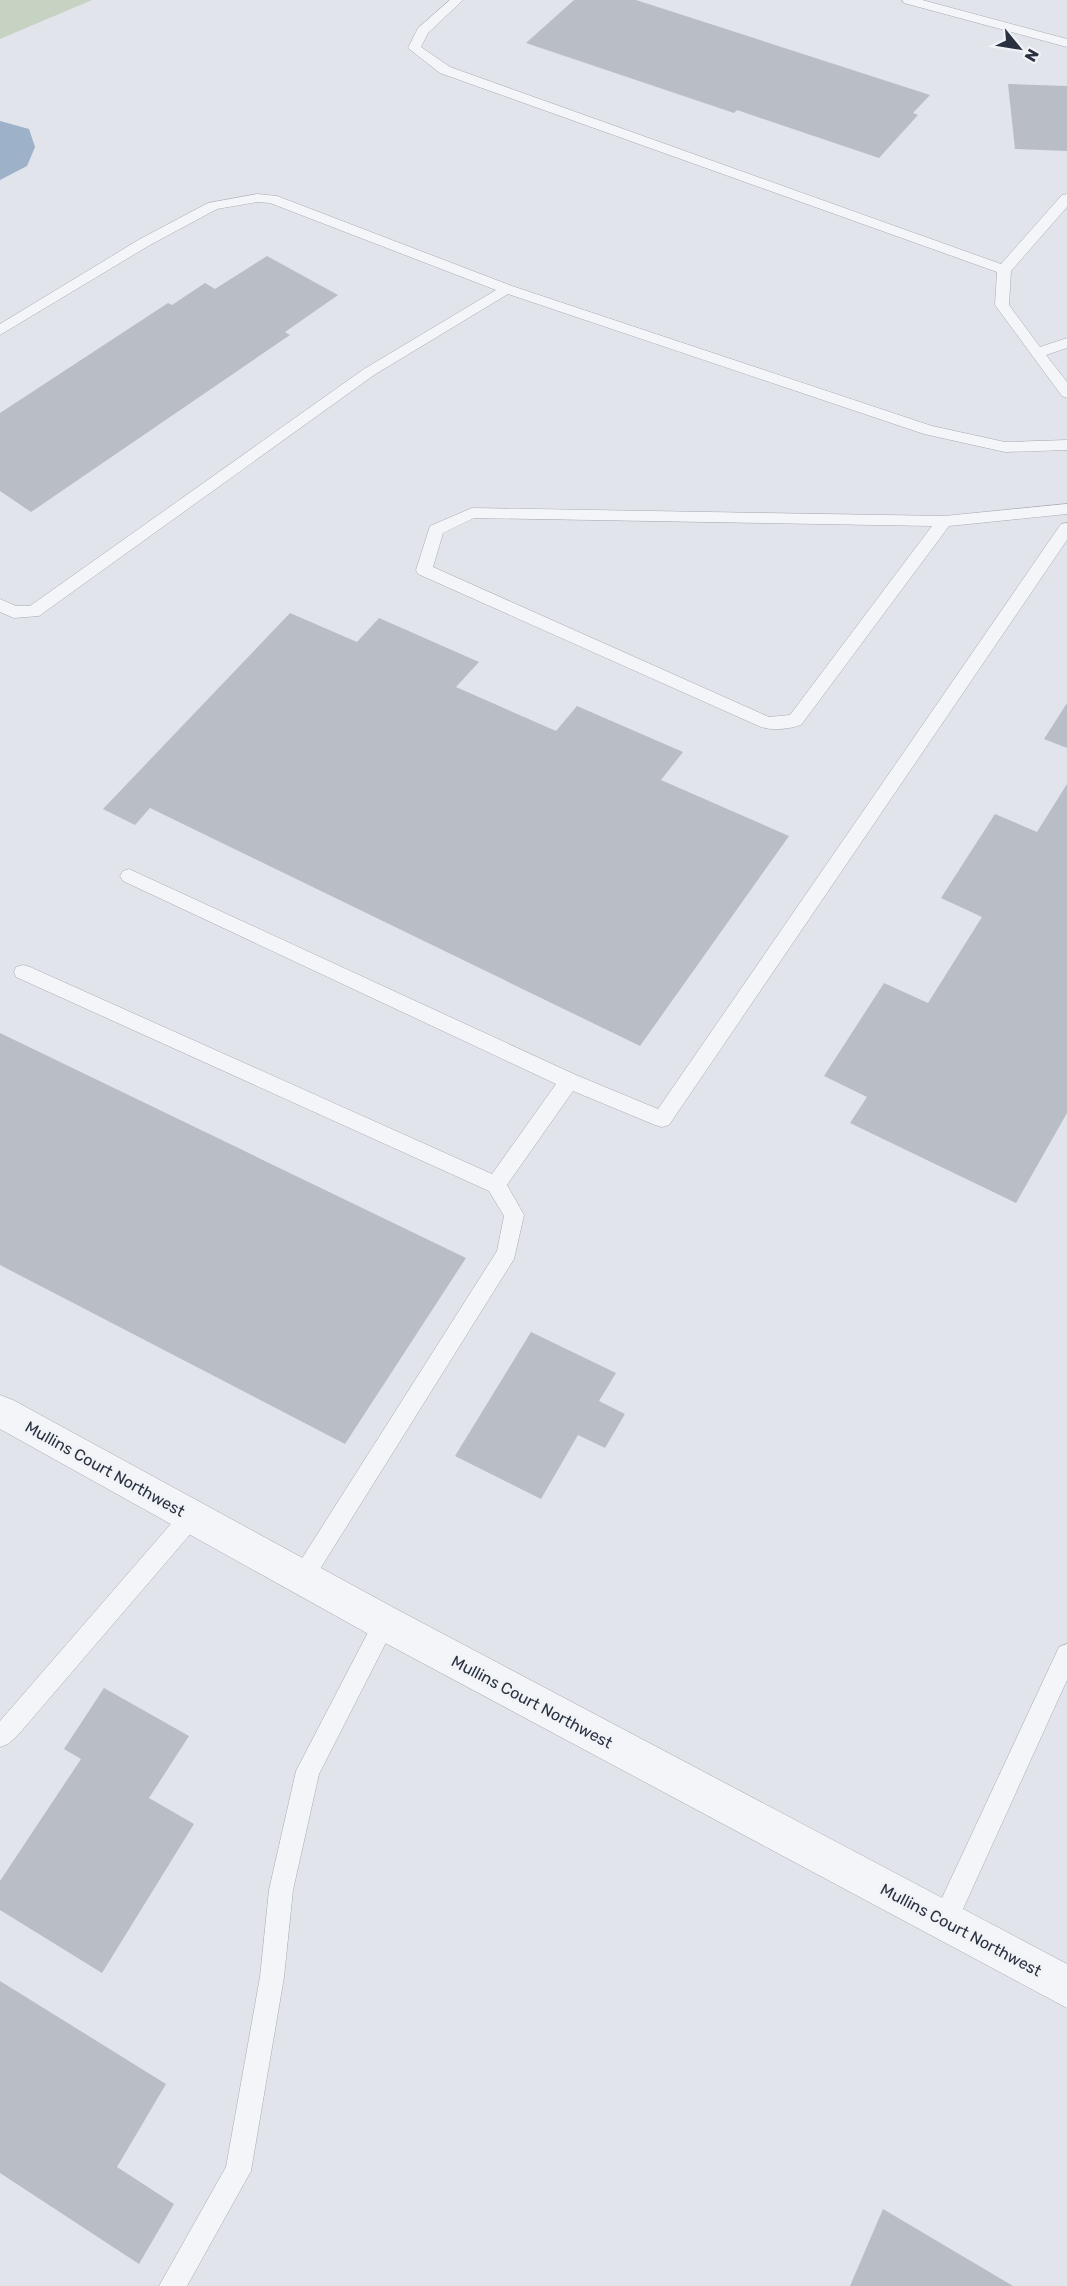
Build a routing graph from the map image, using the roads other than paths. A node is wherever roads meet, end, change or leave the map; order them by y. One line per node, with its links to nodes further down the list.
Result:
1 (458, 0): 5 (lane)
2 (908, 0): 3 (lane)
3 (1067, 43)
4 (1067, 198): 5 (lane)
5 (1004, 270): 9 (lane)
6 (507, 289): 7 (lane); 11 (lane); 15 (lane)
7 (0, 330)
8 (1067, 343): 9 (lane)
9 (1036, 353): 10 (lane)
10 (1067, 393)
11 (1067, 445)
12 (1067, 509): 13 (lane)
13 (944, 520): 13 (lane)
14 (1067, 528): 18 (lane)
15 (0, 605)
16 (129, 876): 18 (lane)
17 (23, 972): 19 (lane)
18 (569, 1081): 19 (lane)
19 (496, 1185): 22 (lane)
20 (0, 1411): 21 (street, Mullins Court Northwest)
21 (192, 1517): 22 (street, Mullins Court Northwest); 25 (lane)
22 (302, 1578): 23 (street, Mullins Court Northwest)
23 (385, 1623): 26 (street, Mullins Court Northwest); 28 (lane)
24 (1067, 1655): 26 (lane)
25 (0, 1736)
26 (944, 1922): 27 (street, Mullins Court Northwest)
27 (1067, 1987)
28 (172, 2286)

